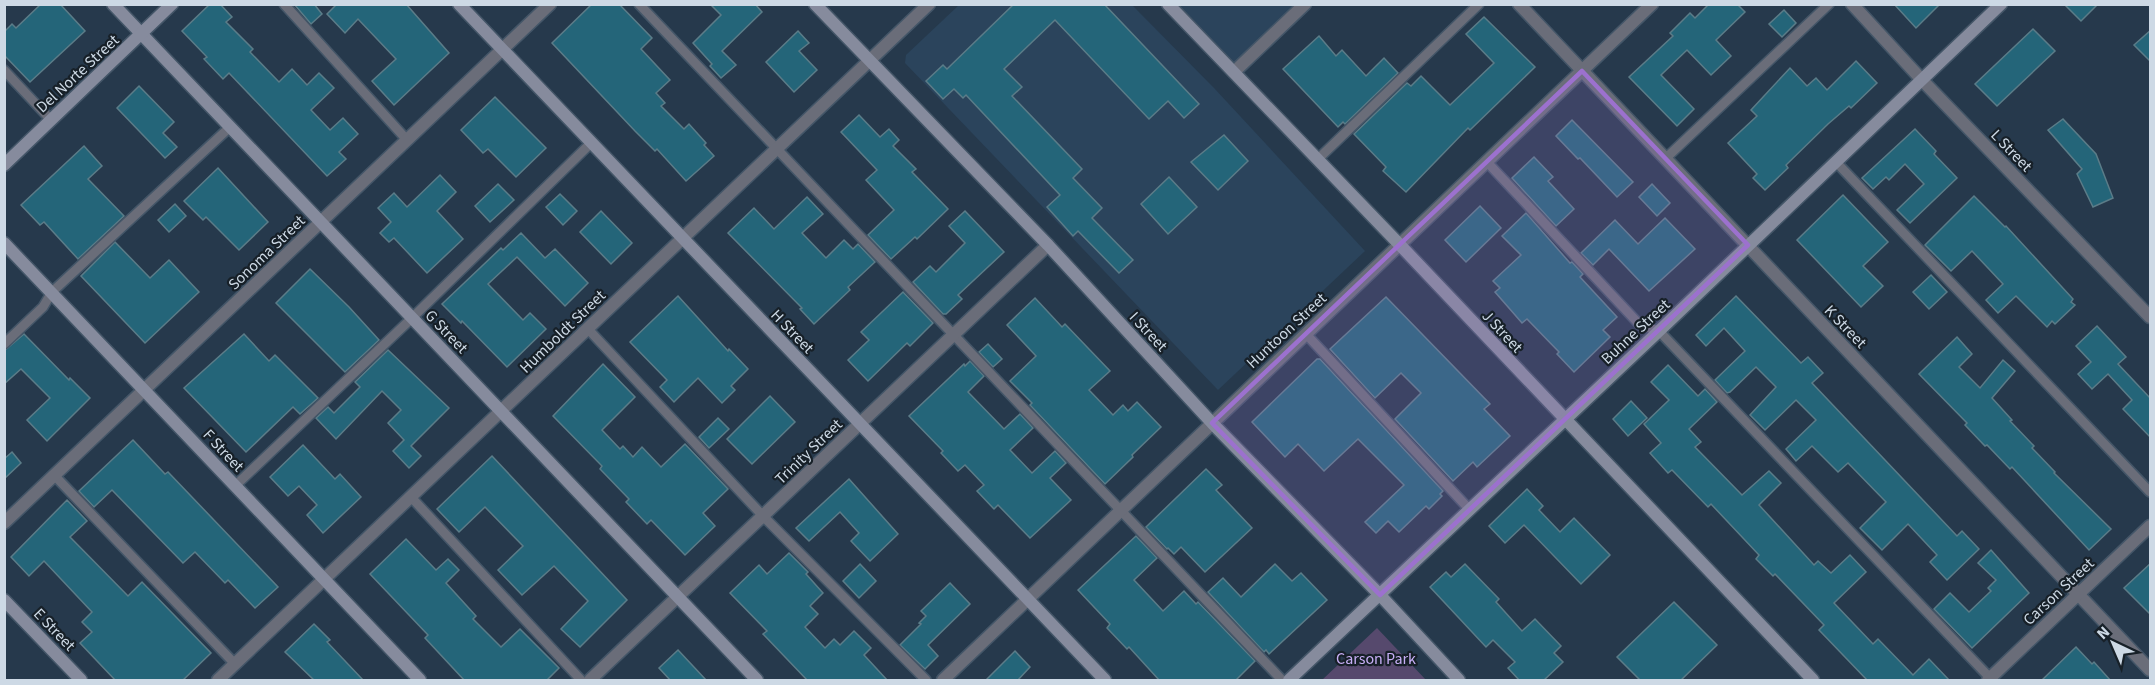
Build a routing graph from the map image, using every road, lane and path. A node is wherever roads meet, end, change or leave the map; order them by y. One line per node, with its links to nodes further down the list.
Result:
1 (113, 4): 17 (street, G Street)
2 (172, 4): 17 (street, Del Norte Street)
3 (284, 4): 26 (lane)
4 (459, 4): 18 (street, H Street)
5 (549, 4): 18 (street, Sonoma Street)
6 (639, 4): 28 (lane)
7 (815, 4): 19 (street, I Street)
8 (929, 4): 19 (street, Humboldt Street)
9 (1168, 4): 22 (street, J Street)
10 (1305, 4): 22 (street)
11 (1479, 4): 30 (lane)
12 (1519, 4): 21 (street, K Street)
13 (1652, 4): 21 (street, Huntoon Street)
14 (1829, 4): 29 (lane)
15 (1852, 4): 23 (street, L Street)
16 (2001, 4): 23 (street, Buhne Street)
17 (142, 34): 24 (street, Del Norte Street); 25 (street, G Street)
18 (502, 50): 26 (street, Sonoma Street); 27 (street, H Street)
19 (870, 61): 28 (street, Humboldt Street); 37 (street, I Street)
20 (4, 70): 24 (lane)
21 (1582, 71): 29 (street, K Street); 31 (street, Huntoon Street)
22 (1234, 72): 30 (street, J Street)
23 (1922, 80): 32 (street, Buhne Street); 41 (street, L Street)
24 (51, 120): 33 (street, Del Norte Street)
25 (230, 127): 34 (street, G Street); 40 (lane)
26 (407, 140): 34 (street, Sonoma Street)
27 (591, 143): 35 (street, H Street); 42 (lane)
28 (778, 148): 35 (street, Humboldt Street); 46 (lane)
29 (1665, 159): 39 (street, K Street)
30 (1317, 160): 38 (street, J Street)
31 (1487, 162): 38 (street, Huntoon Street); 44 (lane)
32 (1836, 162): 39 (street, Buhne Street); 55 (lane)
33 (4, 165)
34 (320, 223): 42 (street, G Street); 48 (street, Sonoma Street)
35 (683, 239): 43 (street, Humboldt Street); 52 (street, H Street)
36 (4, 243): 40 (street, F Street)
37 (1048, 245): 46 (street, Trinity Street); 51 (street, I Street)
38 (1400, 245): 45 (street, Huntoon Street); 50 (street, J Street)
39 (1748, 246): 44 (street, Buhne Street); 63 (street, K Street)
40 (52, 292): 47 (lane); 48 (street, F Street)
41 (2151, 317)
42 (412, 318): 49 (street, G Street); 54 (lane)
43 (588, 329): 49 (street, Humboldt Street); 59 (lane)
44 (1659, 331): 50 (street, Buhne Street); 71 (lane)
45 (1306, 334): 51 (street, Huntoon Street); 58 (lane)
46 (952, 335): 52 (street, Trinity Street); 57 (lane)
47 (4, 344)
48 (144, 390): 53 (street, Sonoma Street); 54 (street, F Street)
49 (501, 412): 56 (street, Humboldt Street); 65 (street, G Street)
50 (1565, 420): 58 (street, Buhne Street); 83 (street, J Street)
51 (1212, 423): 57 (street, Huntoon Street); 64 (street, I Street)
52 (860, 424): 59 (street, Trinity Street); 67 (street, H Street)
53 (54, 476): 60 (street, Sonoma Street); 68 (lane)
54 (235, 486): 62 (street, F Street)
55 (2151, 492)
56 (411, 497): 62 (street, Humboldt Street); 74 (lane)
57 (1121, 510): 67 (street, Huntoon Street); 80 (lane)
58 (1470, 510): 64 (street, Buhne Street)
59 (763, 516): 65 (street, Trinity Street); 77 (lane)
60 (4, 523)
61 (2151, 526): 63 (street, Carson Street)
62 (325, 579): 68 (street, Humboldt Street); 70 (street, F Street)
63 (2079, 594): 69 (street, K Street); 71 (street, Carson Street)
64 (1380, 595): 81 (street, Buhne Street); 82 (street, I Street)
65 (677, 597): 75 (street, Trinity Street); 76 (street, G Street)
66 (4, 600): 72 (street, E Street)
67 (1028, 600): 78 (street, Huntoon Street); 79 (street, H Street)
68 (235, 664): 73 (street, Humboldt Street)
69 (2151, 670)
70 (413, 678)
71 (1990, 680)
72 (81, 681)
73 (218, 681)
74 (580, 681)
75 (590, 681)
76 (757, 681)
77 (926, 681)
78 (943, 681)
79 (1105, 681)
80 (1282, 681)
81 (1289, 681)
82 (1459, 681)
83 (1813, 681)

